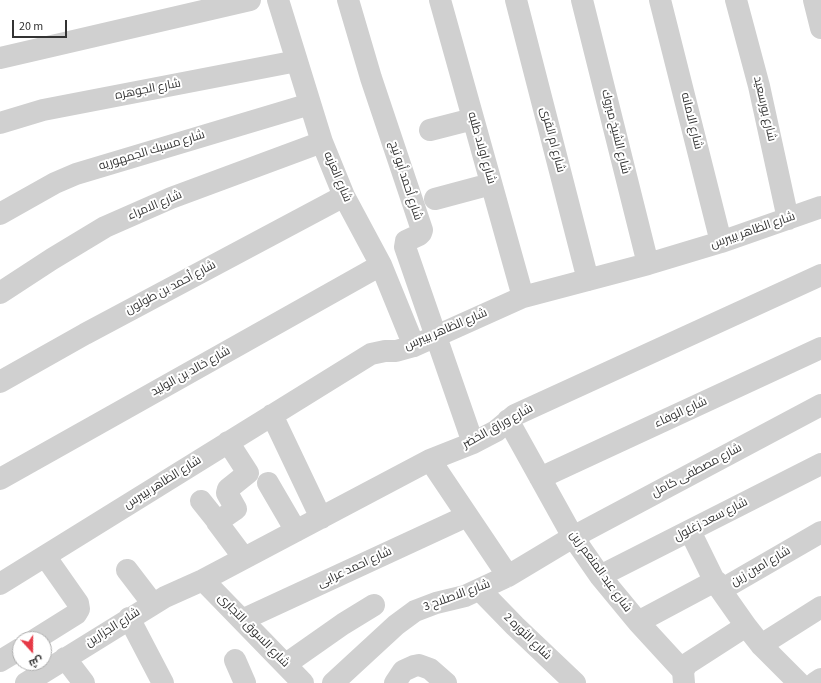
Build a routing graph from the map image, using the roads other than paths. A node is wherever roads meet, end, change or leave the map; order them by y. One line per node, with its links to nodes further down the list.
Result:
1 (250, 0): 11 (street)
2 (278, 0): 12 (street, شارع العزبه)
3 (348, 0): 31 (street, شارع أحمد أبو تيج)
4 (440, 0): 14 (street, شارع اولاد طلبه)
5 (516, 0): 28 (street, شارع ام القرى)
6 (582, 0): 25 (street, شارع الشيخ مبروك)
7 (660, 0): 24 (street, شارع الامانه)
8 (736, 0): 23 (street, شارع بورسعيد)
9 (814, 0): 10 (street)
10 (821, 28)
11 (0, 58)
12 (297, 61): 13 (street, شارع العزبه); 15 (street, شارع الجوهره)
13 (310, 104): 17 (street, شارع العزبه); 22 (street, شارع مسبك الجمهوريه)
14 (473, 118): 16 (street); 18 (street, شارع اولاد طلبه)
15 (0, 123)
16 (430, 130)
17 (322, 142): 19 (street, شارع العزبه); 29 (street, شارع الامراء)
18 (491, 184): 20 (street); 30 (street, شارع اولاد طلبه)
19 (344, 196): 26 (street, شارع العزبه); 34 (street, شارع أحمد بن طولون)
20 (435, 198)
21 (821, 207): 23 (street, شارع الظاهر بيبرس)
22 (0, 214)
23 (788, 219): 24 (street, شارع الظاهر بيبرس)
24 (721, 242): 25 (street, شارع الظاهر بيبرس)
25 (648, 264): 28 (street, شارع الظاهر بيبرس)
26 (381, 265): 32 (street, شارع العزبه); 43 (street, شارع خالد بن الوليد)
27 (821, 275): 37 (street, شارع وراق الخضر)
28 (588, 280): 30 (street, شارع الظاهر بيبرس)
29 (0, 293)
30 (523, 297): 31 (street, شارع الظاهر بيبرس)
31 (436, 336): 32 (street, شارع الظاهر بيبرس); 39 (street, شارع أحمد أبو تيج)
32 (414, 346): 36 (street, شارع الظاهر بيبرس)
33 (821, 348): 42 (street, شارع الوفاء)
34 (0, 382)
35 (821, 405): 52 (street, شارع مصطفى كامل)
36 (272, 415): 38 (street, شارع الظاهر بيبرس); 47 (street)
37 (508, 420): 39 (street, شارع وراق الخضر); 42 (street, شارع عبد المنعم زين)
38 (228, 442): 48 (street); 53 (street, شارع الظاهر بيبرس)
39 (473, 443): 40 (street, شارع وراق الخضر)
40 (430, 460): 46 (street); 47 (street, شارع وراق الخضر)
41 (821, 464): 50 (street, شارع سعد زغلول)
42 (540, 478): 52 (street, شارع عبد المنعم زين)
43 (0, 479)
44 (268, 483): 49 (street)
45 (201, 501): 48 (street)
46 (467, 516): 56 (street); 66 (street, شارع احمد عرابى)
47 (321, 518): 49 (street, شارع وراق الخضر)
48 (217, 521): 54 (street)
49 (296, 530): 54 (street, شارع وراق الخضر)
50 (690, 531): 57 (street, شارع سعد زغلول); 59 (street)
51 (821, 532): 59 (street, شارع امين زين)
52 (573, 537): 56 (street, شارع الاصلاح 3); 57 (street, شارع عبد المنعم زين)
53 (45, 556): 60 (street, شارع الظاهر بيبرس); 69 (street)
54 (244, 558): 58 (street, شارع وراق الخضر)
55 (127, 570): 62 (street)
56 (508, 576): 61 (street, شارع الاصلاح 3)
57 (600, 576): 67 (street, شارع عبد المنعم زين)
58 (203, 580): 62 (street, شارع الجزارين); 66 (street, شارع السوق التجارى)
59 (715, 582): 67 (street, شارع امين زين); 68 (street)
60 (0, 584)
61 (480, 590): 83 (street, شارع الاصلاح 3); 86 (street, شارع الثوره 2)
62 (153, 604): 65 (street, شارع الجزارين)
63 (374, 605): 75 (street)
64 (821, 607): 70 (street)
65 (129, 618): 72 (street, شارع الجزارين); 80 (street)
66 (242, 620): 75 (street, شارع السوق التجارى)
67 (638, 622): 76 (street, شارع عبد المنعم زين)
68 (746, 626): 70 (street); 76 (street)
69 (49, 631)
70 (761, 644): 87 (street)
71 (12, 654): 74 (street)
72 (65, 658): 78 (street, شارع الجزارين); 79 (street)
73 (236, 660): 81 (street)
74 (0, 661)
75 (286, 664): 82 (street, شارع السوق التجارى)
76 (684, 677)
77 (821, 679): 88 (street)
78 (26, 683)
79 (84, 683)
80 (164, 683)
81 (245, 683)
82 (303, 683)
83 (332, 683)
84 (395, 683): 85 (street)
85 (446, 683)
86 (575, 683)
87 (799, 683)
88 (815, 683)

